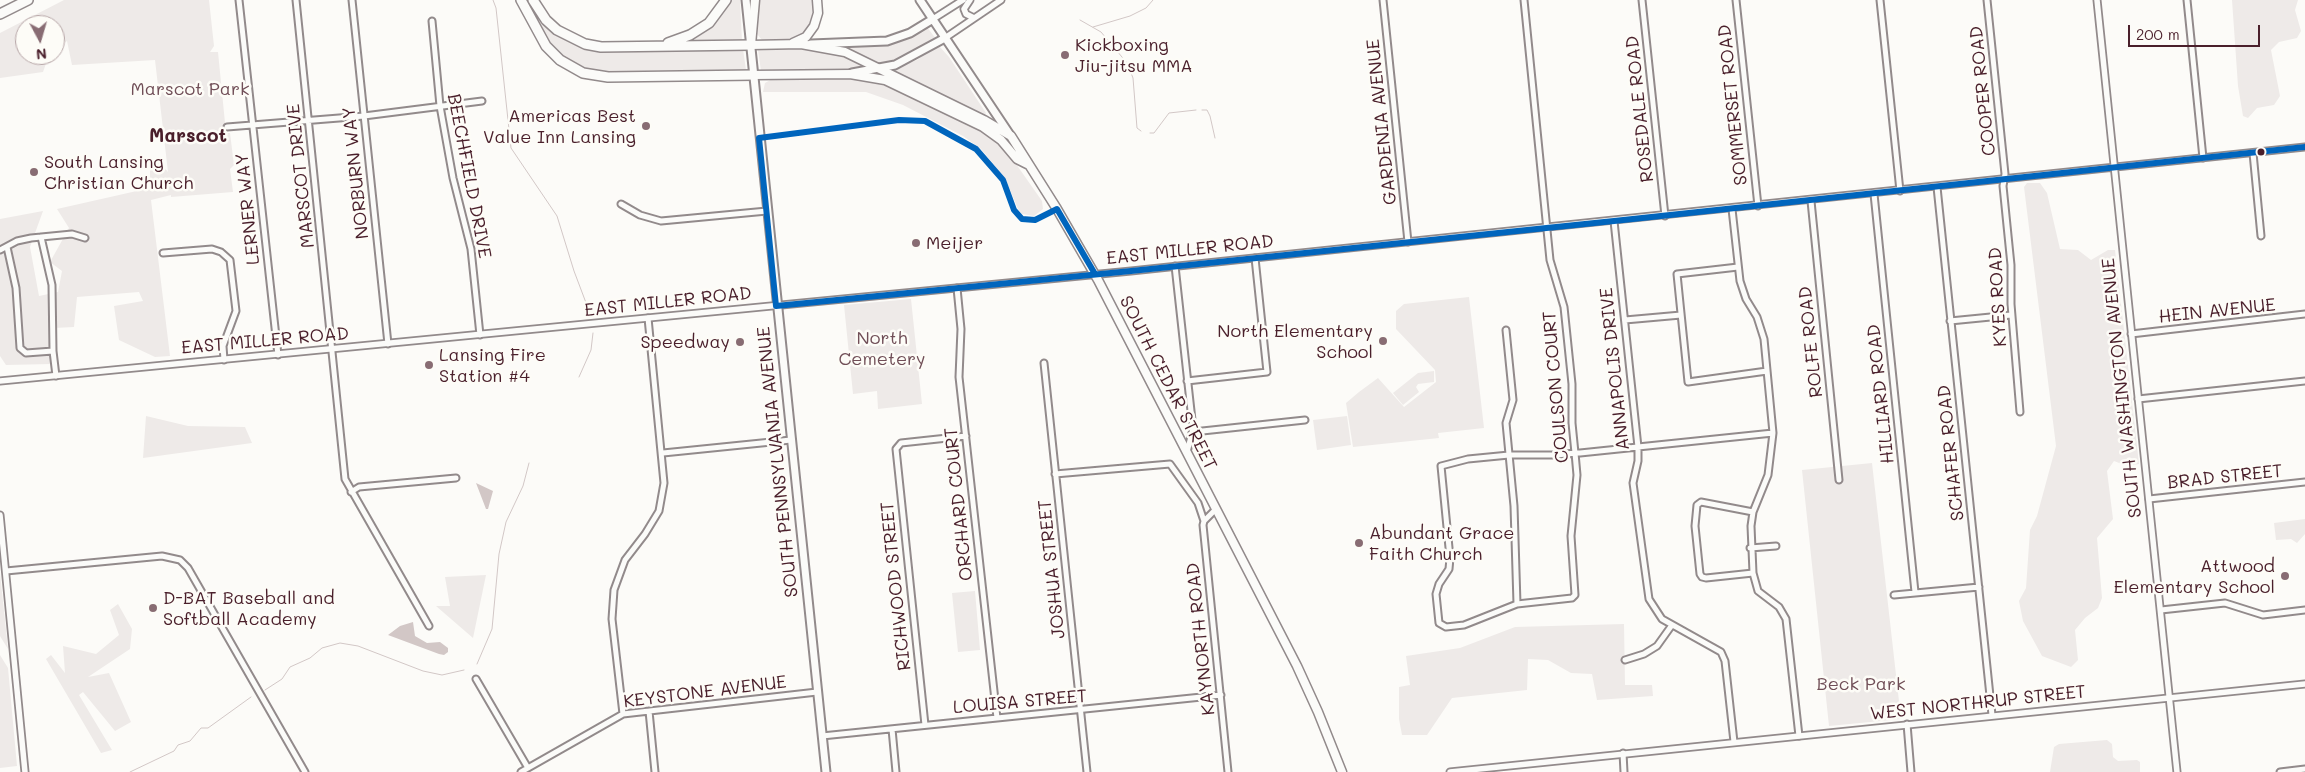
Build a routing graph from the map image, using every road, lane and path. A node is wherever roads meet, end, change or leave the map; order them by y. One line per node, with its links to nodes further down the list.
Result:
1 (28, 0): 23 (highway)
2 (239, 0): 39 (street, LERNER WAY)
3 (296, 0): 38 (street, MARSCOT DRIVE)
4 (352, 0): 37 (street, NORBURN WAY)
5 (521, 0): 34 (highway)
6 (532, 0): 31 (highway)
7 (726, 0): 31 (highway)
8 (746, 0): 30 (main road, SOUTH PENNSYLVANIA AVENUE)
9 (756, 0): 30 (main road)
10 (817, 0): 28 (main road)
11 (920, 0): 25 (main road, SOUTH CEDAR STREET)
12 (963, 0): 25 (street)
13 (970, 0): 24 (street)
14 (1001, 0): 24 (street)
15 (1383, 0): 62 (street, GARDENIA AVENUE)
16 (1524, 0): 58 (street, COULSON COURT)
17 (1642, 0): 56 (street, ROSEDALE ROAD)
18 (1736, 0): 53 (street, SOMMERSET ROAD)
19 (1880, 0): 49 (street)
20 (1988, 0): 47 (street, COOPER ROAD)
21 (2097, 0): 46 (street, SOUTH WASHINGTON AVENUE)
22 (2186, 0): 44 (street)
23 (0, 14)
24 (974, 18): 27 (street)
25 (933, 20): 27 (main road, SOUTH CEDAR STREET); 29 (main road)
26 (432, 21): 36 (street, BEECHFIELD DRIVE)
27 (945, 38): 32 (main road); 41 (main road, SOUTH CEDAR STREET)
28 (788, 44): 29 (main road); 30 (main road)
29 (801, 44): 32 (main road)
30 (751, 45): 31 (highway); 34 (main road, SOUTH PENNSYLVANIA AVENUE)
31 (656, 46)
32 (882, 70): 33 (main road); 41 (main road)
33 (850, 74): 34 (main road); 45 (main road)
34 (754, 76): 55 (main road, SOUTH PENNSYLVANIA AVENUE)
35 (482, 102): 36 (street)
36 (440, 106): 37 (street); 80 (street, BEECHFIELD DRIVE)
37 (364, 116): 38 (street); 81 (street, NORBURN WAY)
38 (309, 121): 39 (street); 82 (street, MARSCOT DRIVE)
39 (253, 125): 40 (street); 84 (street, LERNER WAY)
40 (227, 128)
41 (1011, 136): 45 (main road, SOUTH CEDAR STREET)
42 (2305, 147): 43 (street, EAST MILLER ROAD)
43 (2253, 153): 44 (street, EAST MILLER ROAD); 60 (street)
44 (2203, 158): 46 (street, EAST MILLER ROAD)
45 (1030, 166): 69 (main road, SOUTH CEDAR STREET)
46 (2114, 168): 47 (street, EAST MILLER ROAD); 79 (street, SOUTH WASHINGTON AVENUE)
47 (2004, 180): 48 (street, EAST MILLER ROAD); 74 (street, KYES ROAD)
48 (1937, 187): 49 (street, EAST MILLER ROAD); 77 (street, SCHAFER ROAD)
49 (1900, 191): 50 (street, EAST MILLER ROAD)
50 (1874, 194): 51 (street, EAST MILLER ROAD); 119 (street, HILLIARD ROAD)
51 (1811, 201): 53 (street, EAST MILLER ROAD); 106 (street, ROLFE ROAD)
52 (621, 204): 55 (street)
53 (1758, 206): 54 (street, EAST MILLER ROAD)
54 (1732, 209): 56 (street, EAST MILLER ROAD); 68 (street)
55 (767, 211): 71 (main road, SOUTH PENNSYLVANIA AVENUE)
56 (1665, 216): 57 (street, EAST MILLER ROAD)
57 (1614, 221): 58 (street, EAST MILLER ROAD); 76 (street, ANNAPOLIS DRIVE)
58 (1547, 228): 62 (street, EAST MILLER ROAD); 102 (street, COULSON COURT)
59 (41, 236): 61 (street); 63 (street); 83 (street)
60 (2261, 236)
61 (85, 238)
62 (1408, 242): 66 (street, EAST MILLER ROAD)
63 (7, 247): 64 (street); 83 (street)
64 (0, 250)
65 (162, 253): 85 (street)
66 (1255, 258): 67 (street, EAST MILLER ROAD); 90 (street)
67 (1175, 266): 69 (street, EAST MILLER ROAD); 90 (street)
68 (1738, 268): 73 (street); 87 (street)
69 (1095, 274): 70 (street, EAST MILLER ROAD); 100 (main road, SOUTH CEDAR STREET)
70 (957, 288): 71 (street, EAST MILLER ROAD); 97 (street, ORCHARD COURT)
71 (776, 306): 75 (street, EAST MILLER ROAD); 98 (main road, SOUTH PENNSYLVANIA AVENUE)
72 (2305, 314): 79 (street, HEIN AVENUE)
73 (1681, 315): 76 (street); 87 (street)
74 (2011, 315): 77 (street); 93 (street, KYES ROAD)
75 (648, 318): 80 (street, EAST MILLER ROAD); 101 (street)
76 (1624, 320): 99 (street, ANNAPOLIS DRIVE)
77 (1950, 321): 118 (street, SCHAFER ROAD)
78 (1506, 330): 103 (street)
79 (2131, 334): 92 (street, SOUTH WASHINGTON AVENUE)
80 (480, 335): 81 (street, EAST MILLER ROAD)
81 (388, 344): 82 (street, EAST MILLER ROAD)
82 (333, 349): 84 (street, EAST MILLER ROAD); 108 (street, MARSCOT DRIVE)
83 (53, 351): 88 (street)
84 (278, 355): 85 (street, EAST MILLER ROAD)
85 (224, 360): 88 (street, EAST MILLER ROAD)
86 (1044, 364): 104 (street, JOSHUA STREET)
87 (1767, 371): 96 (street)
88 (56, 376): 89 (street, EAST MILLER ROAD)
89 (0, 381)
90 (1187, 381): 95 (street)
91 (2305, 381): 92 (street)
92 (2138, 399): 109 (street, SOUTH WASHINGTON AVENUE)
93 (2020, 412)
94 (1305, 420): 95 (street)
95 (1193, 432): 100 (street)
96 (1773, 433): 99 (street); 111 (street)
97 (966, 436): 136 (street, ORCHARD COURT); 138 (street, RICHWOOD STREET)
98 (791, 440): 101 (street); 129 (main road, SOUTH PENNSYLVANIA AVENUE)
99 (1638, 447): 102 (street); 124 (street, ANNAPOLIS DRIVE)
100 (1187, 452): 110 (main road, SOUTH CEDAR STREET)
101 (663, 453): 134 (street)
102 (1575, 453): 103 (street); 121 (street, COULSON COURT)
103 (1509, 455): 121 (street); 121 (street)
104 (1055, 474): 113 (street, KAYNORTH ROAD); 132 (street, JOSHUA STREET)
105 (456, 478): 108 (street)
106 (1839, 480)
107 (2305, 482): 109 (street, BRAD STREET)
108 (351, 492): 125 (street, MARSCOT DRIVE)
109 (2149, 499): 122 (street, SOUTH WASHINGTON AVENUE)
110 (1216, 509): 113 (street); 154 (main road, SOUTH CEDAR STREET)
111 (1753, 512): 115 (street); 117 (street)
112 (0, 515): 116 (street)
113 (1204, 521): 130 (street, KAYNORTH ROAD)
114 (1776, 546): 115 (street)
115 (1750, 548): 117 (street)
116 (6, 571): 146 (street); 147 (street)
117 (1753, 573): 141 (street)
118 (1980, 587): 119 (street); 135 (street, SCHAFER ROAD)
119 (1915, 592): 120 (street)
120 (1894, 595)
121 (1517, 604)
122 (2161, 610): 123 (street); 131 (street, SOUTH WASHINGTON AVENUE)
123 (2305, 610)
124 (1672, 625): 126 (street); 142 (street, ANNAPOLIS DRIVE)
125 (429, 626)
126 (1625, 660)
127 (476, 679): 144 (street)
128 (2305, 684): 131 (street, WEST NORTHRUP STREET)
129 (817, 692): 133 (street, KEYSTONE AVENUE); 140 (main road, SOUTH PENNSYLVANIA AVENUE)
130 (1221, 694): 132 (street, LOUISA STREET); 153 (street, KAYNORTH ROAD)
131 (2170, 699): 135 (street, WEST NORTHRUP STREET); 158 (street, SOUTH WASHINGTON AVENUE)
132 (1080, 710): 136 (street, LOUISA STREET); 152 (street, JOSHUA STREET)
133 (649, 712): 134 (street, KEYSTONE AVENUE); 149 (street)
134 (623, 714): 144 (street, KEYSTONE AVENUE)
135 (1992, 715): 137 (street, WEST NORTHRUP STREET)
136 (997, 718): 138 (street, LOUISA STREET)
137 (1907, 724): 141 (street, WEST NORTHRUP STREET); 157 (street)
138 (925, 725): 139 (street, LOUISA STREET)
139 (892, 728): 140 (street, LOUISA STREET); 151 (street)
140 (822, 736): 150 (main road, SOUTH PENNSYLVANIA AVENUE)
141 (1799, 736): 142 (street, WEST NORTHRUP STREET)
142 (1734, 742): 143 (street, WEST NORTHRUP STREET)
143 (1623, 753): 155 (street, WEST NORTHRUP STREET); 156 (street)
144 (528, 768): 148 (street, KEYSTONE AVENUE)
145 (2305, 769): 159 (street)
146 (25, 772)
147 (305, 772)
148 (521, 772)
149 (655, 772)
150 (826, 772)
151 (896, 772)
152 (1087, 772)
153 (1228, 772)
154 (1342, 772)
155 (1450, 772)
156 (1624, 772)
157 (1912, 772)
158 (2177, 772)
159 (2280, 772)

